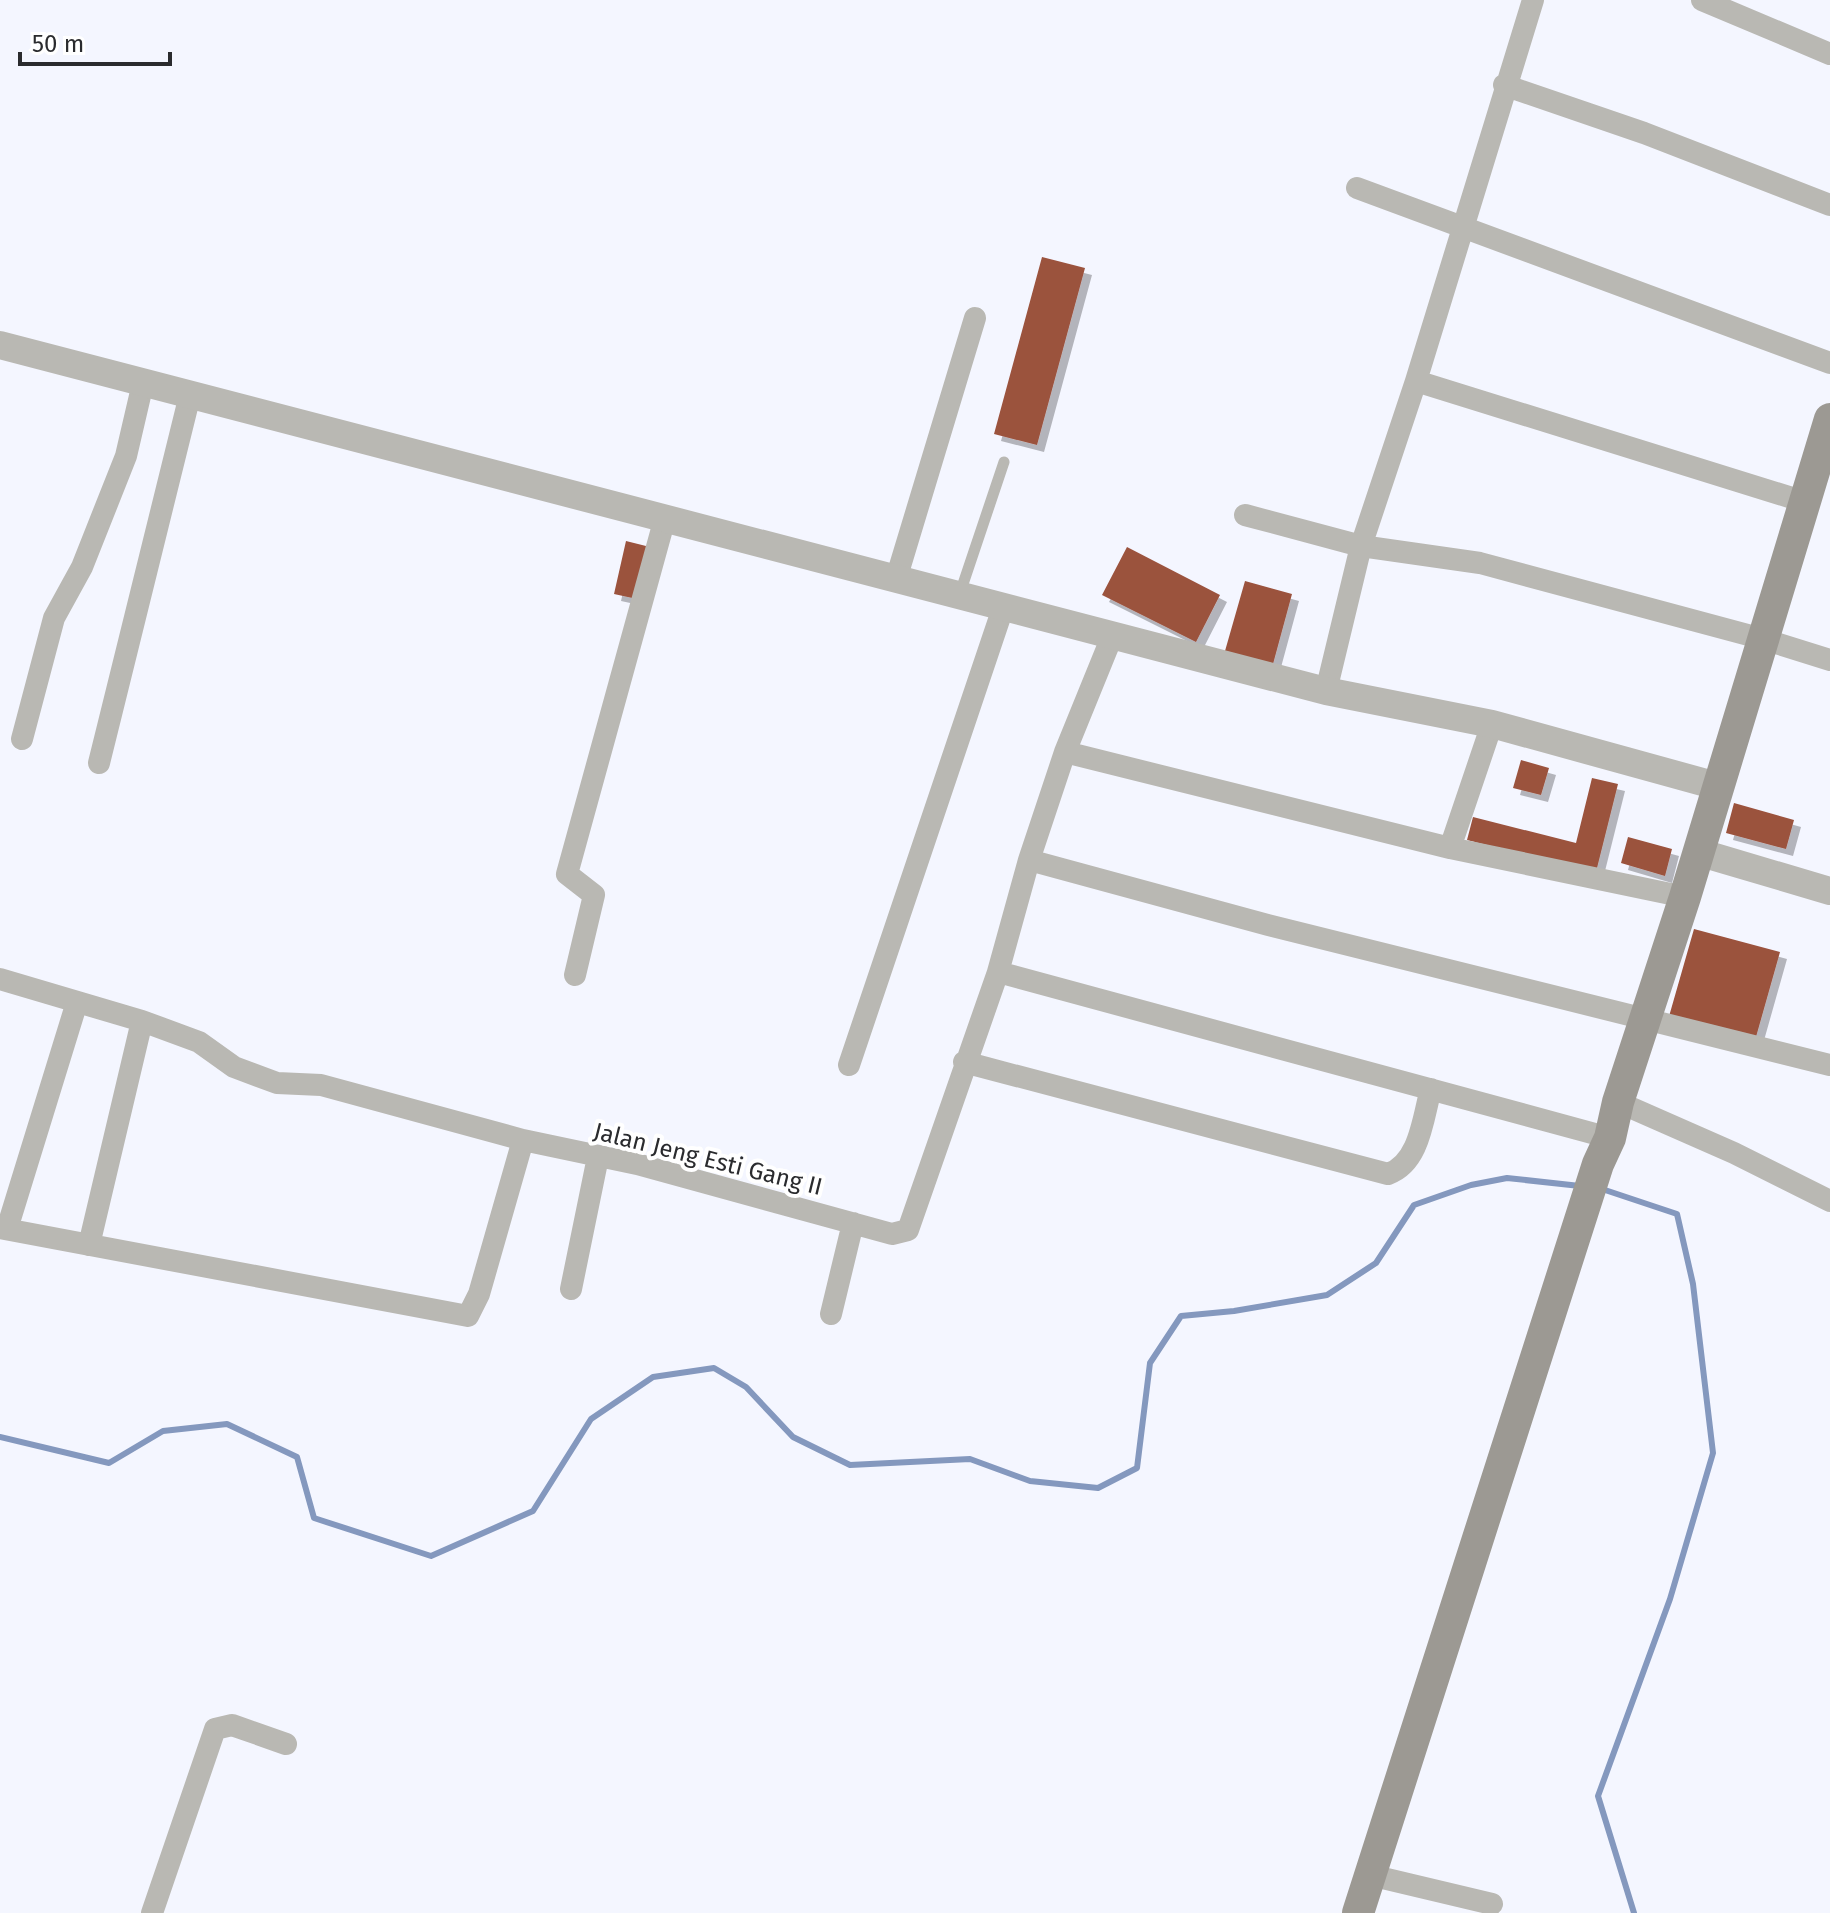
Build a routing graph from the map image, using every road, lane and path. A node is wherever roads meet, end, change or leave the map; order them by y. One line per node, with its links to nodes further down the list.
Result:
1 (1533, 0): 4 (street)
2 (1702, 0): 3 (street)
3 (1830, 54)
4 (1504, 85): 6 (street); 7 (street)
5 (1357, 188): 7 (street)
6 (1830, 205)
7 (1462, 227): 10 (street); 11 (street)
8 (975, 318): 20 (street)
9 (0, 345): 12 (street)
10 (1830, 363)
11 (1416, 381): 16 (street); 19 (street)
12 (143, 383): 13 (street); 28 (street)
13 (190, 395): 18 (street); 30 (street)
14 (1830, 419): 16 (main road)
15 (1004, 462): 21 (lane)
16 (1805, 502): 24 (main road)
17 (1245, 515): 19 (street)
18 (665, 518): 20 (street); 38 (street)
19 (1361, 546): 24 (street); 26 (street)
20 (897, 576): 21 (street)
21 (960, 593): 22 (street)
22 (1004, 605): 23 (street); 44 (street)
23 (1113, 634): 26 (street); 29 (street, Jalan Jeng Esti Gang II)
24 (1763, 639): 25 (street); 31 (main road)
25 (1830, 660)
26 (1326, 691): 27 (street)
27 (1492, 724): 31 (street); 32 (street)
28 (22, 739)
29 (1065, 752): 32 (street); 34 (street, Jalan Jeng Esti Gang II)
30 (99, 763)
31 (1717, 786): 33 (main road)
32 (1450, 848): 36 (street)
33 (1698, 852): 35 (street); 36 (main road)
34 (1029, 860): 37 (street, Jalan Jeng Esti Gang II); 42 (street)
35 (1830, 891)
36 (1685, 897): 42 (main road)
37 (998, 972): 43 (street, Jalan Jeng Esti Gang II); 46 (street)
38 (575, 975)
39 (0, 979): 40 (street, Jalan Jeng Esti Gang II)
40 (77, 1002): 41 (street, Jalan Jeng Esti Gang II); 53 (street)
41 (142, 1021): 48 (street, Jalan Jeng Esti Gang II); 54 (street)
42 (1644, 1021): 45 (street); 47 (main road)
43 (964, 1062): 46 (street); 52 (street, Jalan Jeng Esti Gang II)
44 (849, 1065)
45 (1830, 1065)
46 (1431, 1089): 49 (street)
47 (1618, 1102): 49 (main road); 51 (street)
48 (523, 1140): 50 (street, Jalan Jeng Esti Gang II); 54 (street)
49 (1604, 1151): 58 (main road)
50 (598, 1157): 52 (street, Jalan Jeng Esti Gang II); 55 (street)
51 (1830, 1201)
52 (853, 1223): 56 (street)
53 (3, 1229): 54 (street)
54 (89, 1245)
55 (571, 1289)
56 (831, 1314)
57 (286, 1744): 60 (street)
58 (1370, 1875): 59 (street); 61 (main road)
59 (1492, 1904)
60 (152, 1913)
61 (1358, 1913)

